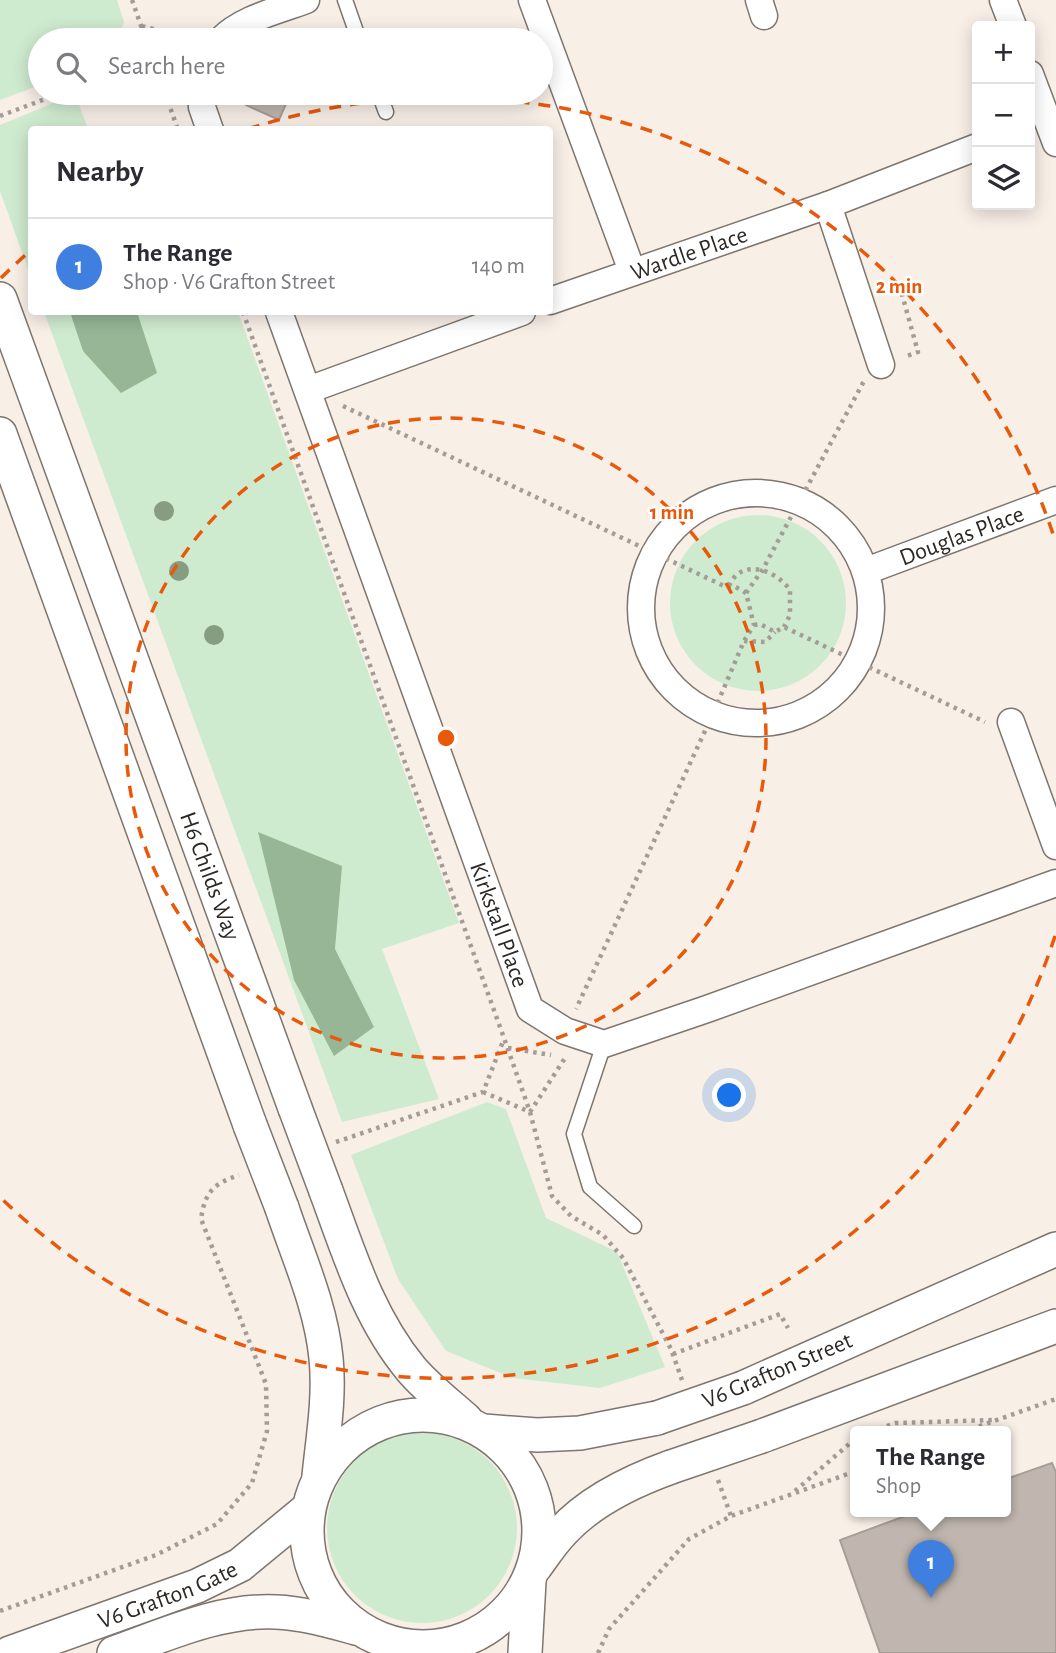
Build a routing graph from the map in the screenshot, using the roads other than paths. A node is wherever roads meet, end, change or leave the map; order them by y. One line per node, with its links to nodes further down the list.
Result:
1 (306, 0): 6 (street)
2 (345, 0): 7 (lane)
3 (532, 0): 8 (street)
4 (1003, 0): 5 (street)
5 (1011, 21)
6 (238, 28)
7 (355, 28)
8 (542, 28)
9 (553, 57): 18 (street)
10 (1032, 84): 15 (street)
11 (202, 105): 14 (street)
12 (383, 105): 13 (lane)
13 (386, 112)
14 (209, 126)
15 (1044, 130)
16 (972, 149): 17 (street, Wardle Place)
17 (828, 205): 18 (street, Wardle Place); 23 (street)
18 (632, 271): 20 (street, Wardle Place)
19 (0, 299): 35 (street, H6 Childs Way, bridge)
20 (553, 301)
21 (280, 315): 24 (street, Kirkstall Place)
22 (514, 315): 24 (street)
23 (881, 365)
24 (308, 390): 31 (street, Kirkstall Place)
25 (0, 434): 36 (street, H6 Childs Way, bridge)
26 (1056, 500): 27 (street, Douglas Place)
27 (866, 571): 27 (street, Douglas Place)
28 (1014, 730): 29 (street)
29 (1056, 846)
30 (1056, 883): 31 (street)
31 (604, 1044): 32 (lane)
32 (634, 1226)
33 (1056, 1249): 35 (street, V6 Grafton Street, bridge)
34 (1056, 1326): 37 (street, bridge)
35 (477, 1427): 36 (street); 37 (street)
36 (313, 1494): 38 (street); 39 (street, V6 Grafton Gate)
37 (531, 1575): 38 (street); 41 (street)
38 (378, 1644): 40 (street, V6 Grafton Gate)
39 (10, 1653)
40 (114, 1653)
41 (525, 1653)

